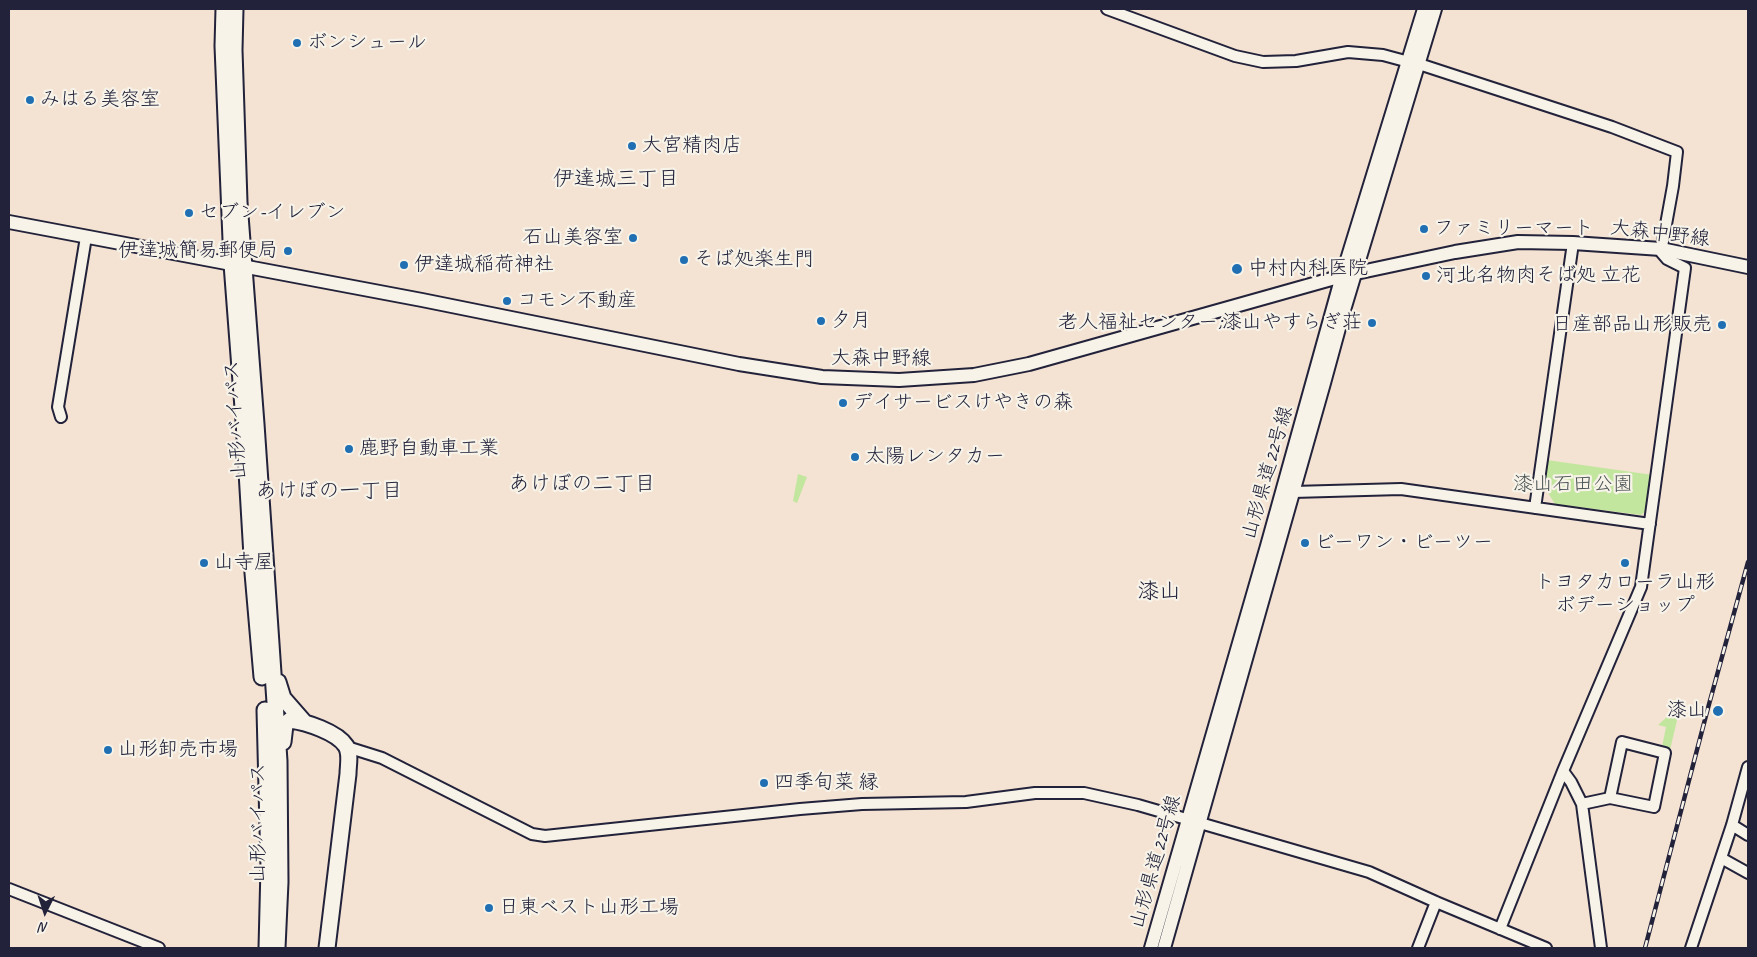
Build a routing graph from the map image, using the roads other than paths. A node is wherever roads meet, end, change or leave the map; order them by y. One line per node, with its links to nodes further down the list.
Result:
1 (224, 9): 11 (highway, 山形バイパス)
2 (235, 9): 11 (highway, 山形バイパス)
3 (1107, 9): 6 (street)
4 (1424, 9): 6 (main road, 山形県道22号線)
5 (1435, 9): 6 (main road, 山形県道22号線)
6 (1414, 63): 10 (street); 13 (main road, 山形県道22号線)
7 (9, 222): 8 (main road, 大森中野線)
8 (86, 237): 11 (main road, 大森中野線); 14 (street)
9 (1573, 243): 10 (main road, 大森中野線); 13 (main road, 大森中野線); 16 (street)
10 (1661, 249): 12 (main road, 大森中野線); 17 (street)
11 (238, 265): 13 (main road, 大森中野線); 18 (highway, 山形バイパス); 35 (highway, 山形バイパス)
12 (1748, 267)
13 (1349, 275): 15 (main road, 山形県道22号線); 26 (main road, 山形県道22号線)
14 (60, 417)
15 (1293, 492): 16 (street); 26 (main road, 山形県道22号線)
16 (1535, 508): 17 (street)
17 (1650, 524): 22 (street)
18 (266, 575): 19 (highway); 25 (highway, 山形バイパス)
19 (304, 722): 20 (highway); 25 (highway)
20 (347, 747): 26 (street); 37 (highway)
21 (1748, 767): 27 (street)
22 (1563, 771): 24 (street); 33 (street)
23 (1610, 798): 23 (street); 24 (street)
24 (1582, 804): 42 (street)
25 (279, 806): 36 (highway, 山形バイパス)
26 (1194, 821): 32 (street); 38 (main road, 山形県道22号線); 39 (main road, 山形県道22号線)
27 (1732, 825): 28 (street); 29 (street)
28 (1748, 834)
29 (1721, 858): 30 (street); 43 (street)
30 (1748, 873)
31 (9, 889): 34 (street)
32 (1436, 902): 33 (street); 40 (street)
33 (1500, 929): 41 (street)
34 (159, 948)
35 (267, 948)
36 (277, 948)
37 (327, 948)
38 (1151, 948)
39 (1164, 948)
40 (1418, 948)
41 (1546, 948)
42 (1601, 948)
43 (1691, 948)

